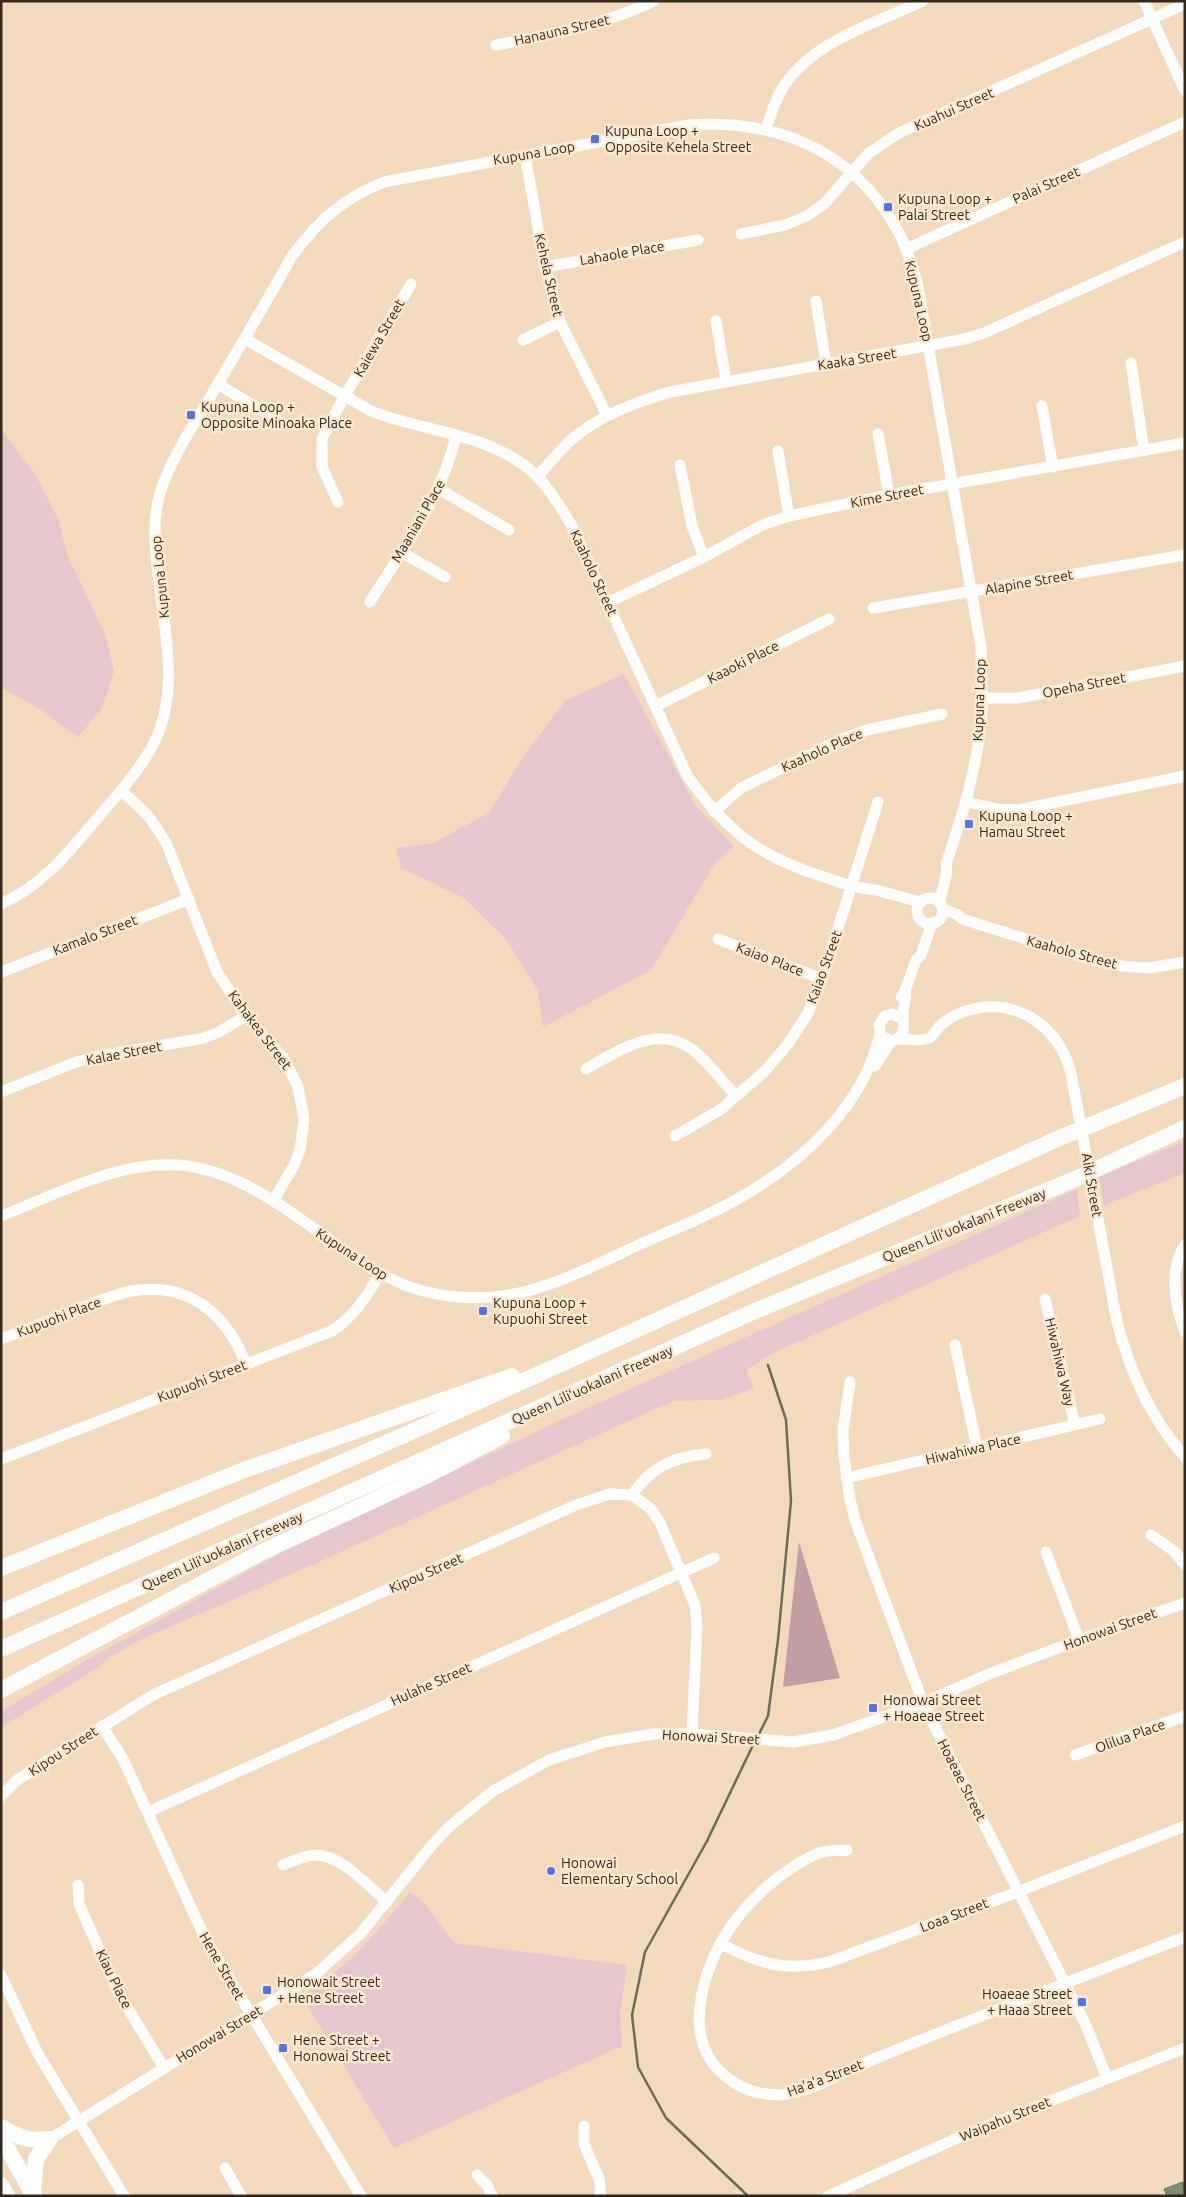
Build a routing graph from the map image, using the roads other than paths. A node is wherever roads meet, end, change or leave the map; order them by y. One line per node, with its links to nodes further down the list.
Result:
1 (654, 1): 6 (street, Hanauna Street)
2 (924, 1): 9 (street)
3 (1144, 1): 5 (street)
4 (1185, 4): 5 (street, Kuahui Street)
5 (1152, 19): 7 (street); 11 (street, Kuahui Street)
6 (496, 45)
7 (1185, 90)
8 (1185, 122): 15 (street, Palai Street)
9 (766, 129): 10 (street, Kupuna Loop); 11 (street, Kupuna Loop)
10 (525, 155): 16 (street, Kehela Street); 21 (street, Kupuna Loop)
11 (851, 173): 12 (street, Kuahui Street); 15 (street, Kupuna Loop)
12 (741, 234)
13 (698, 240): 16 (street, Lahaole Place)
14 (1185, 242): 23 (street, Kaaka Street)
15 (906, 249): 23 (street, Kupuna Loop)
16 (545, 267): 20 (street, Kehela Street)
17 (410, 284): 28 (street, Kaiewa Street)
18 (816, 301): 25 (street)
19 (716, 321): 26 (street)
20 (560, 322): 22 (street); 30 (street, Kehela Street)
21 (245, 338): 27 (street, Kupuna Loop); 28 (street, Kaaholo Street)
22 (523, 340)
23 (930, 347): 25 (street, Kaaka Street); 40 (street, Kupuna Loop)
24 (1131, 363): 36 (street)
25 (826, 364): 26 (street, Kaaka Street)
26 (726, 381): 30 (street, Kaaka Street)
27 (218, 384): 31 (street); 60 (street, Kupuna Loop)
28 (344, 397): 33 (street, Kaaholo Street); 43 (street, Kaiewa Street)
29 (1042, 406): 38 (street)
30 (607, 415): 39 (street, Kaaka Street)
31 (278, 420)
32 (878, 434): 42 (street)
33 (456, 436): 39 (street, Kaaholo Street); 41 (street, Maaniani Place)
34 (1185, 443): 36 (street, Kime Street)
35 (778, 451): 44 (street)
36 (1144, 451): 38 (street, Kime Street)
37 (680, 465): 48 (street)
38 (1053, 466): 40 (street, Kime Street)
39 (538, 477): 52 (street, Kaaholo Street)
40 (953, 484): 42 (street, Kime Street); 50 (street, Kupuna Loop)
41 (439, 489): 45 (street); 46 (street, Maaniani Place)
42 (889, 495): 44 (street, Kime Street)
43 (338, 502)
44 (789, 516): 48 (street, Kime Street)
45 (509, 530)
46 (401, 552): 49 (street); 51 (street, Maaniani Place)
47 (1185, 555): 50 (street, Alapine Street)
48 (704, 557): 52 (street, Kime Street)
49 (445, 577)
50 (971, 592): 53 (street, Alapine Street); 56 (street, Kupuna Loop)
51 (370, 602)
52 (607, 603): 57 (street, Kaaholo Street)
53 (873, 608)
54 (829, 618): 57 (street, Kaaoki Place)
55 (1185, 666): 56 (street, Opeha Street)
56 (982, 698): 62 (street, Kupuna Loop)
57 (656, 706): 63 (street, Kaaholo Street)
58 (942, 714): 63 (street, Kaaholo Place)
59 (1185, 776): 62 (street)
60 (120, 791): 65 (street, Kahakea Street); 66 (street, Kupuna Loop)
61 (878, 802): 64 (street, Kaiao Street)
62 (967, 802): 67 (street, Kupuna Loop)
63 (714, 812): 64 (street, Kaaholo Street)
64 (852, 886): 67 (street, Kaaholo Street); 71 (street, Kaiao Street)
65 (189, 898): 70 (street, Kamalo Street); 72 (street, Kahakea Street)
66 (1, 904)
67 (930, 911): 69 (street, Kaaholo Street); 73 (street, Kupuna Loop)
68 (718, 939): 71 (street, Kaiao Place)
69 (1185, 962)
70 (1, 972)
71 (822, 980): 81 (street, Kaiao Street)
72 (246, 1016): 80 (street, Kalae Street); 84 (street, Kahakea Street)
73 (900, 1020): 74 (street, Kupuna Loop); 75 (street); 76 (street, Kupuna Loop)
74 (880, 1032): 76 (street); 78 (street, Kupuna Loop)
75 (934, 1034): 76 (street, Aiki Street); 100 (street, Aiki Street)
76 (895, 1040): 78 (street, Kupuna Loop)
77 (586, 1069): 81 (street)
78 (864, 1078): 87 (street, Kupuna Loop)
79 (1185, 1086): 91 (highway)
80 (1, 1092)
81 (736, 1096): 83 (street, Kaiao Street)
82 (1185, 1128): 93 (highway, Queen Liliʻuokalani Freeway)
83 (675, 1136)
84 (272, 1201): 85 (street, Kupuna Loop); 87 (street, Kupuna Loop)
85 (1, 1216)
86 (1180, 1245): 89 (street)
87 (380, 1273): 94 (street, Kupuohi Street)
88 (1045, 1299): 97 (street, Hiwahiwa Way)
89 (1185, 1332)
90 (1, 1339): 94 (street, Kupuohi Place)
91 (618, 1339): 108 (highway); 111 (highway)
92 (955, 1344): 98 (street)
93 (662, 1354): 113 (highway, Queen Liliʻuokalani Freeway); 114 (highway)
94 (246, 1364): 101 (street, Kupuohi Street)
95 (850, 1382): 102 (street, Hoaeae Street)
96 (1100, 1419): 97 (street, Hiwahiwa Place)
97 (1075, 1425): 98 (street, Hiwahiwa Place)
98 (977, 1448): 102 (street, Hiwahiwa Place)
99 (706, 1454): 103 (street)
100 (1185, 1457)
101 (1, 1459)
102 (846, 1478): 117 (street, Hoaeae Street)
103 (632, 1495): 109 (street); 119 (street, Kipou Street)
104 (1151, 1535): 107 (street)
105 (1046, 1552): 112 (street)
106 (714, 1558): 109 (street, Hulahe Street)
107 (1185, 1565)
108 (1, 1568)
109 (682, 1572): 120 (street); 123 (street, Hulahe Street)
110 (1185, 1603): 112 (street, Honowai Street)
111 (1, 1612)
112 (1079, 1640): 117 (street, Honowai Street)
113 (1, 1649)
114 (41, 1670): 115 (highway); 116 (highway)
115 (1, 1690)
116 (1, 1696)
117 (923, 1703): 120 (street, Honowai Street); 128 (street, Hoaeae Street)
118 (1185, 1716): 121 (street, Olilua Place)
119 (102, 1726): 122 (street, Kipou Street); 123 (street, Hene Street)
120 (692, 1734): 129 (street, Honowai Street)
121 (1075, 1755)
122 (1, 1796)
123 (148, 1812): 134 (street, Hene Street)
124 (1185, 1826): 128 (street, Loaa Street)
125 (847, 1850): 131 (street, Ha'a'a Street)
126 (283, 1865): 129 (street)
127 (78, 1885): 136 (street, Kiau Place)
128 (1018, 1891): 131 (street, Loaa Street); 133 (street, Hoaeae Street)
129 (387, 1902): 134 (street, Honowai Street)
130 (1185, 1937): 133 (street, Ha'a'a Street)
131 (721, 1944): 133 (street, Ha'a'a Street)
132 (1, 1974): 138 (street)
133 (1064, 1984): 137 (street, Hoaeae Street)
134 (251, 2015): 136 (street, Honowai Street); 150 (street, Hene Street)
135 (1185, 2048): 137 (street, Waipahu Street)
136 (164, 2068): 138 (street, Honowai Street)
137 (1107, 2078): 153 (street, Waipahu Street)
138 (78, 2121): 142 (street, Honowai Street); 148 (street)
139 (1, 2126): 142 (highway)
140 (584, 2126): 152 (street)
141 (1, 2137): 146 (highway)
142 (50, 2139): 146 (highway)
143 (225, 2168): 149 (street)
144 (477, 2175): 151 (street)
145 (1, 2185): 147 (highway)
146 (33, 2194)
147 (8, 2196)
148 (124, 2196)
149 (242, 2196)
150 (362, 2196)
151 (492, 2196)
152 (601, 2196)
153 (828, 2196)

